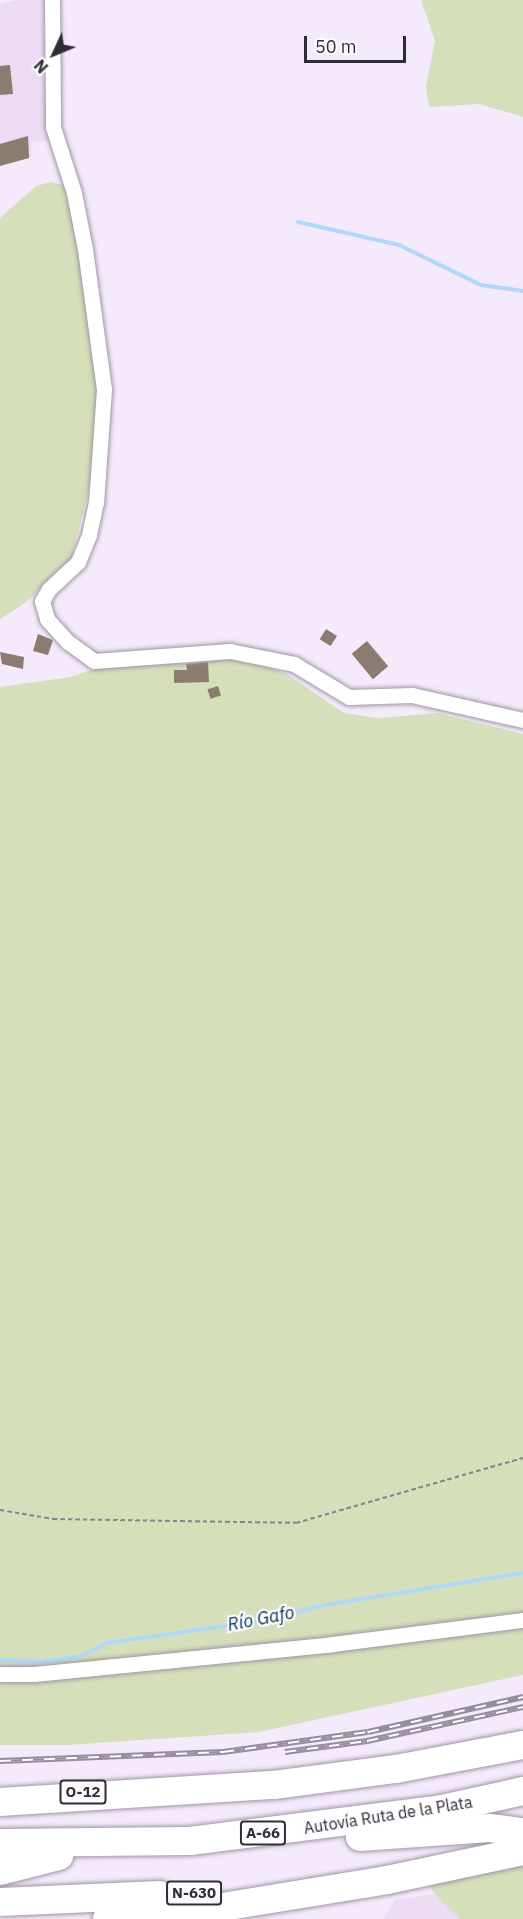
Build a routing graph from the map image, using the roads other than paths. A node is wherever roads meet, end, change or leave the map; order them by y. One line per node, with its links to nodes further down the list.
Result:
1 (52, 0): 2 (street)
2 (523, 720)
3 (523, 1620): 4 (street)
4 (0, 1674)
5 (523, 1745): 8 (highway)
6 (0, 1790): 8 (highway, O-12)
7 (523, 1791): 10 (highway, Autovía Ruta de la Plata / A-66)
8 (166, 1794): 9 (highway)
9 (0, 1802)
10 (277, 1832): 11 (highway); 12 (highway, Autovía Ruta de la Plata / A-66)
11 (523, 1832)
12 (190, 1841): 13 (highway, Autovía Ruta de la Plata / A-66); 15 (highway)
13 (0, 1843)
14 (523, 1851): 16 (highway, N-630)
15 (0, 1871)
16 (387, 1880): 17 (highway, N-630); 18 (highway, N-630)
17 (1, 1902)
18 (107, 1919)

